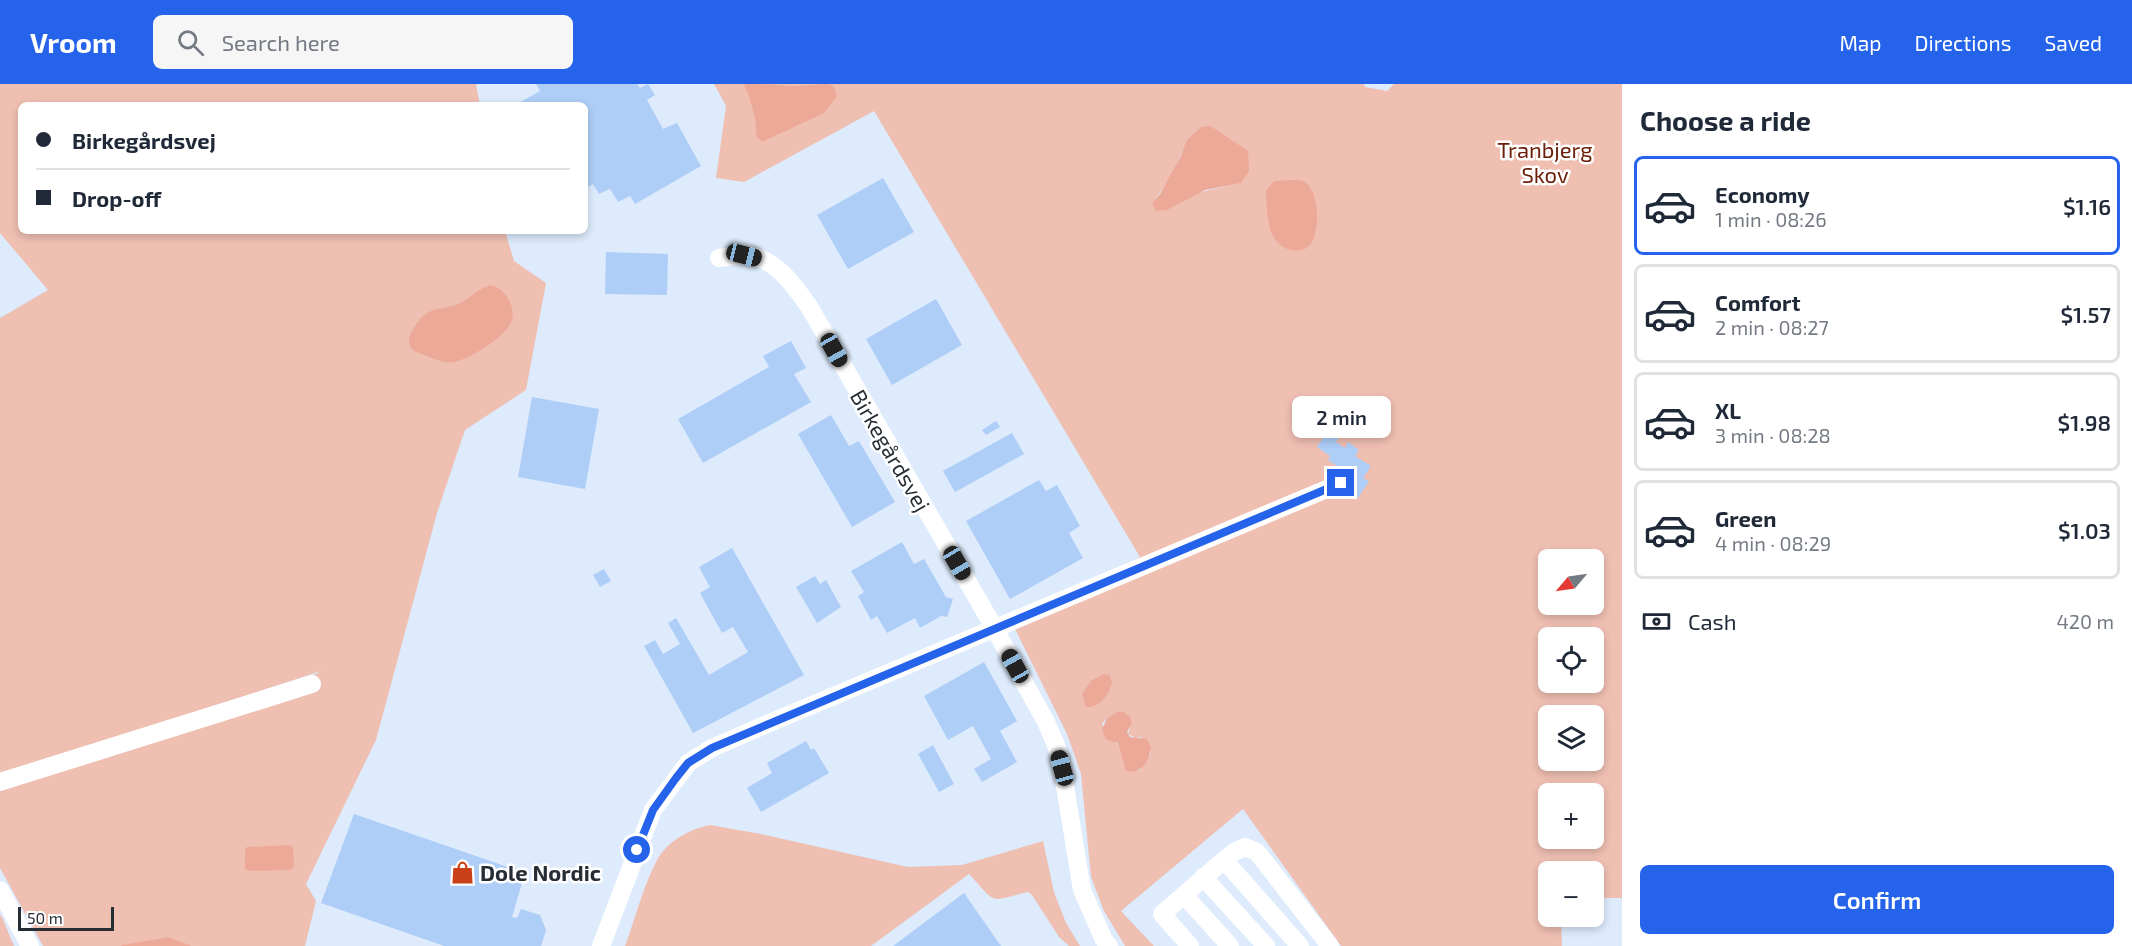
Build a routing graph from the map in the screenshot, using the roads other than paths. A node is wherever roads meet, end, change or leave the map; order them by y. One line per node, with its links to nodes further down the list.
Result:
1 (718, 258): 3 (street, Birkegårdsvej)
2 (1341, 483): 3 (street)
3 (994, 628): 12 (street); 13 (street, Birkegårdsvej)
4 (312, 684): 5 (street)
5 (0, 782)
6 (1224, 860): 7 (street); 10 (street); 17 (street)
7 (1203, 877): 9 (street); 16 (street)
8 (0, 890): 11 (street)
9 (1184, 894): 14 (street); 15 (street)
10 (1324, 944)
11 (30, 946)
12 (601, 946)
13 (1109, 946)
14 (1191, 946)
15 (1230, 946)
16 (1266, 946)
17 (1300, 946)

